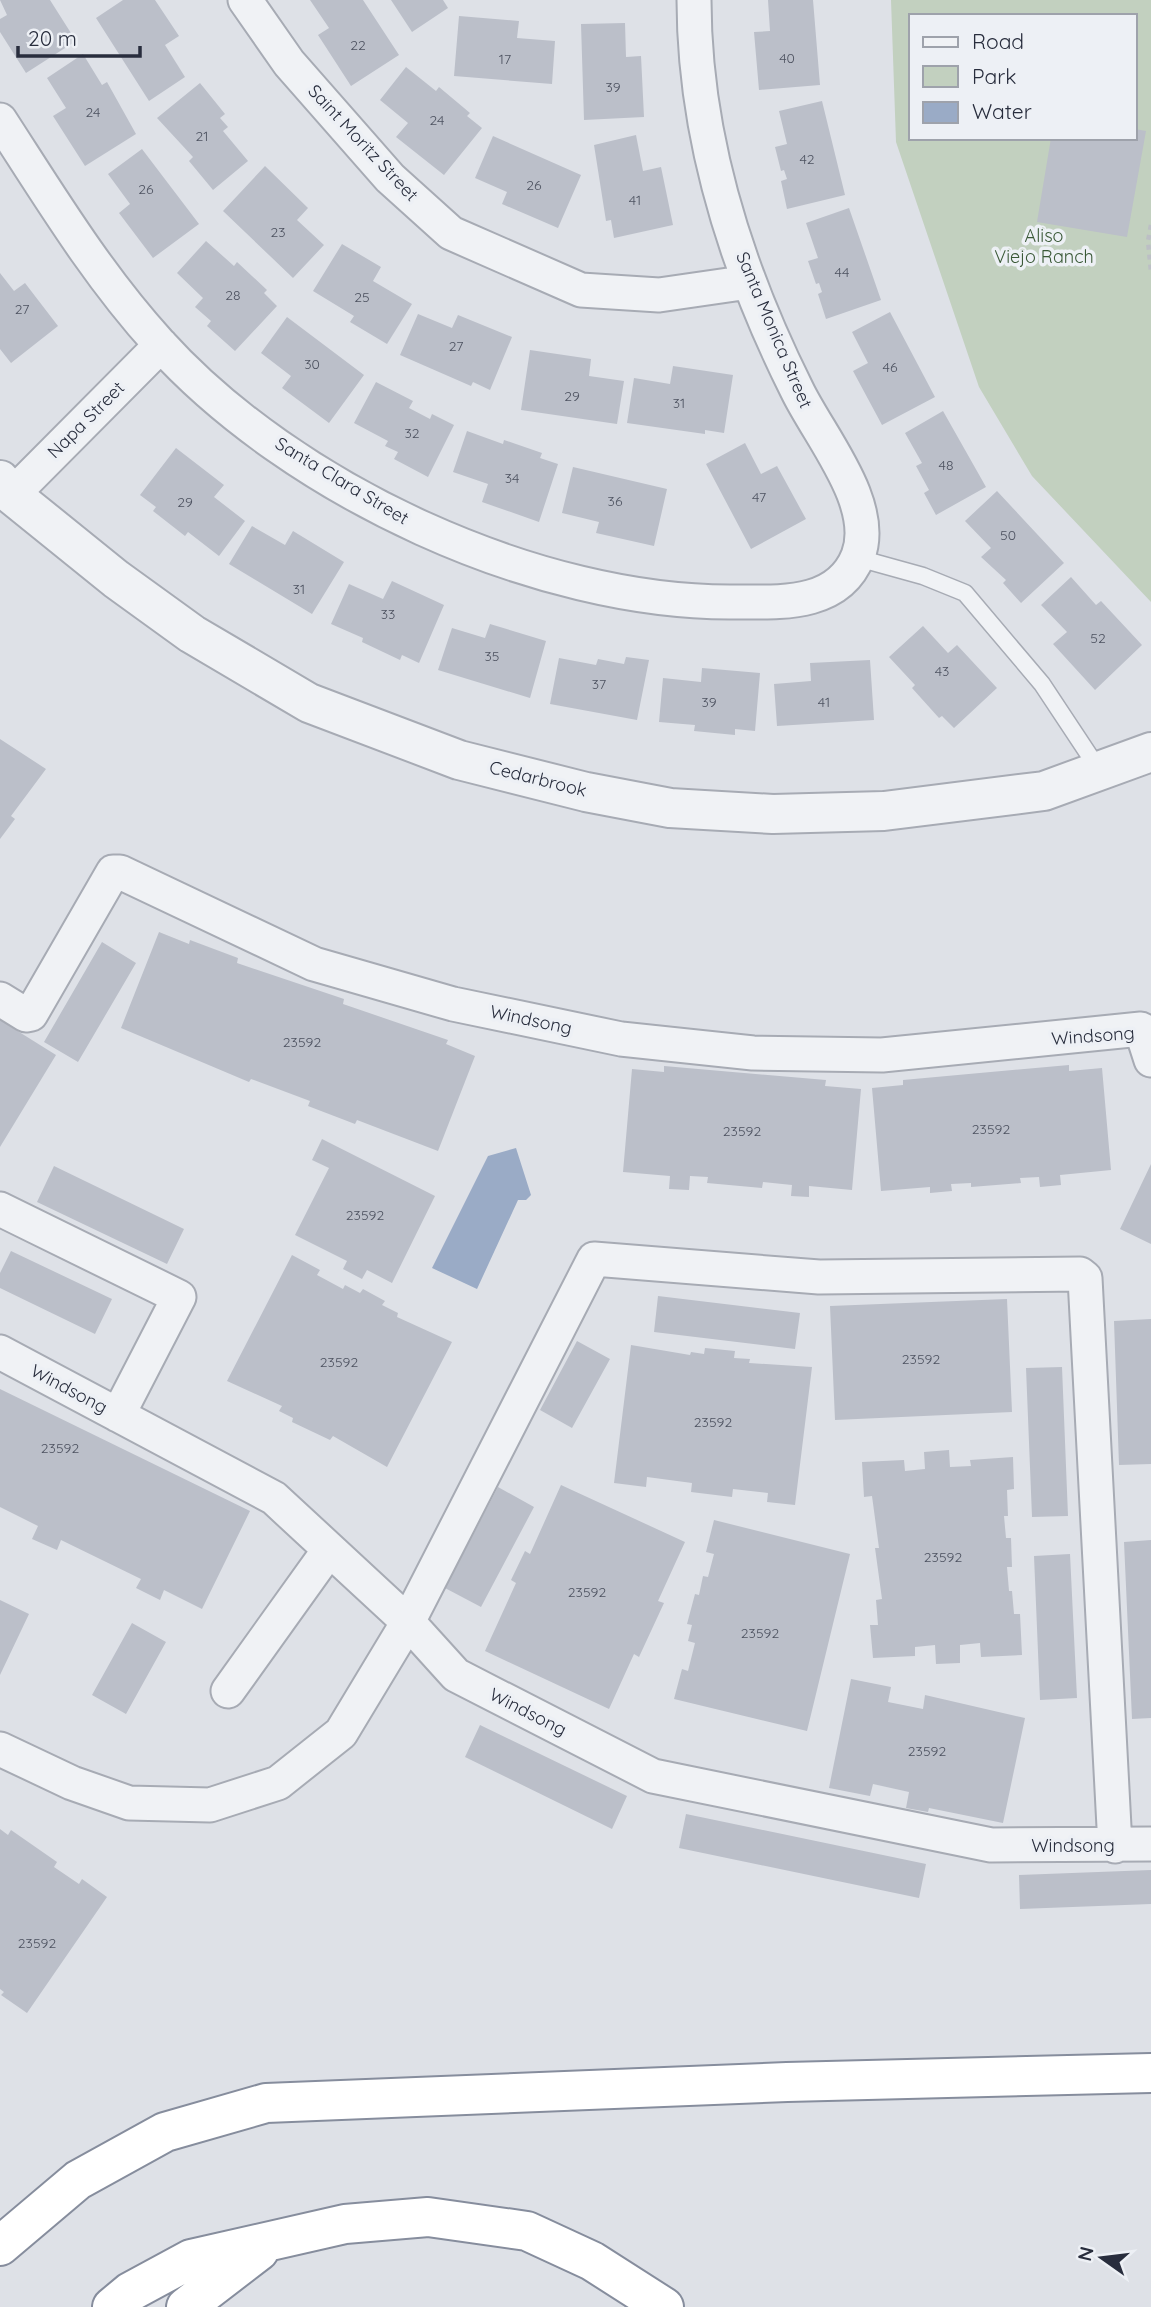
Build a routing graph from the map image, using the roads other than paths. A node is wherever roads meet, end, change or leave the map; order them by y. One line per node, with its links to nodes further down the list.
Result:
1 (245, 0): 4 (street, Saint Moritz Street)
2 (694, 0): 4 (street, Santa Monica Street)
3 (0, 120): 5 (street, Santa Clara Street)
4 (750, 282): 7 (street, Santa Monica Street)
5 (161, 345): 6 (street, Napa Street); 7 (street, Santa Clara Street)
6 (6, 487): 9 (street, Cedarbrook)
7 (861, 542): 9 (lane)
8 (1151, 752): 9 (street, Cedarbrook)
9 (1099, 770)
10 (0, 999): 11 (street, Windsong)
11 (1151, 1060)
12 (0, 1209): 14 (street)
13 (0, 1352): 14 (street, Windsong)
14 (118, 1415): 15 (street, Windsong)
15 (329, 1550): 16 (street, Windsong); 17 (street)
16 (408, 1622): 18 (street); 20 (street, Windsong); 20 (street)
17 (228, 1690)
18 (0, 1749)
19 (1151, 1844): 20 (street, Windsong)
20 (1115, 1846)
21 (1151, 2073): 23 (highway)
22 (269, 2243): 24 (highway); 25 (highway); 26 (highway)
23 (0, 2246)
24 (112, 2307)
25 (186, 2307)
26 (664, 2307)

